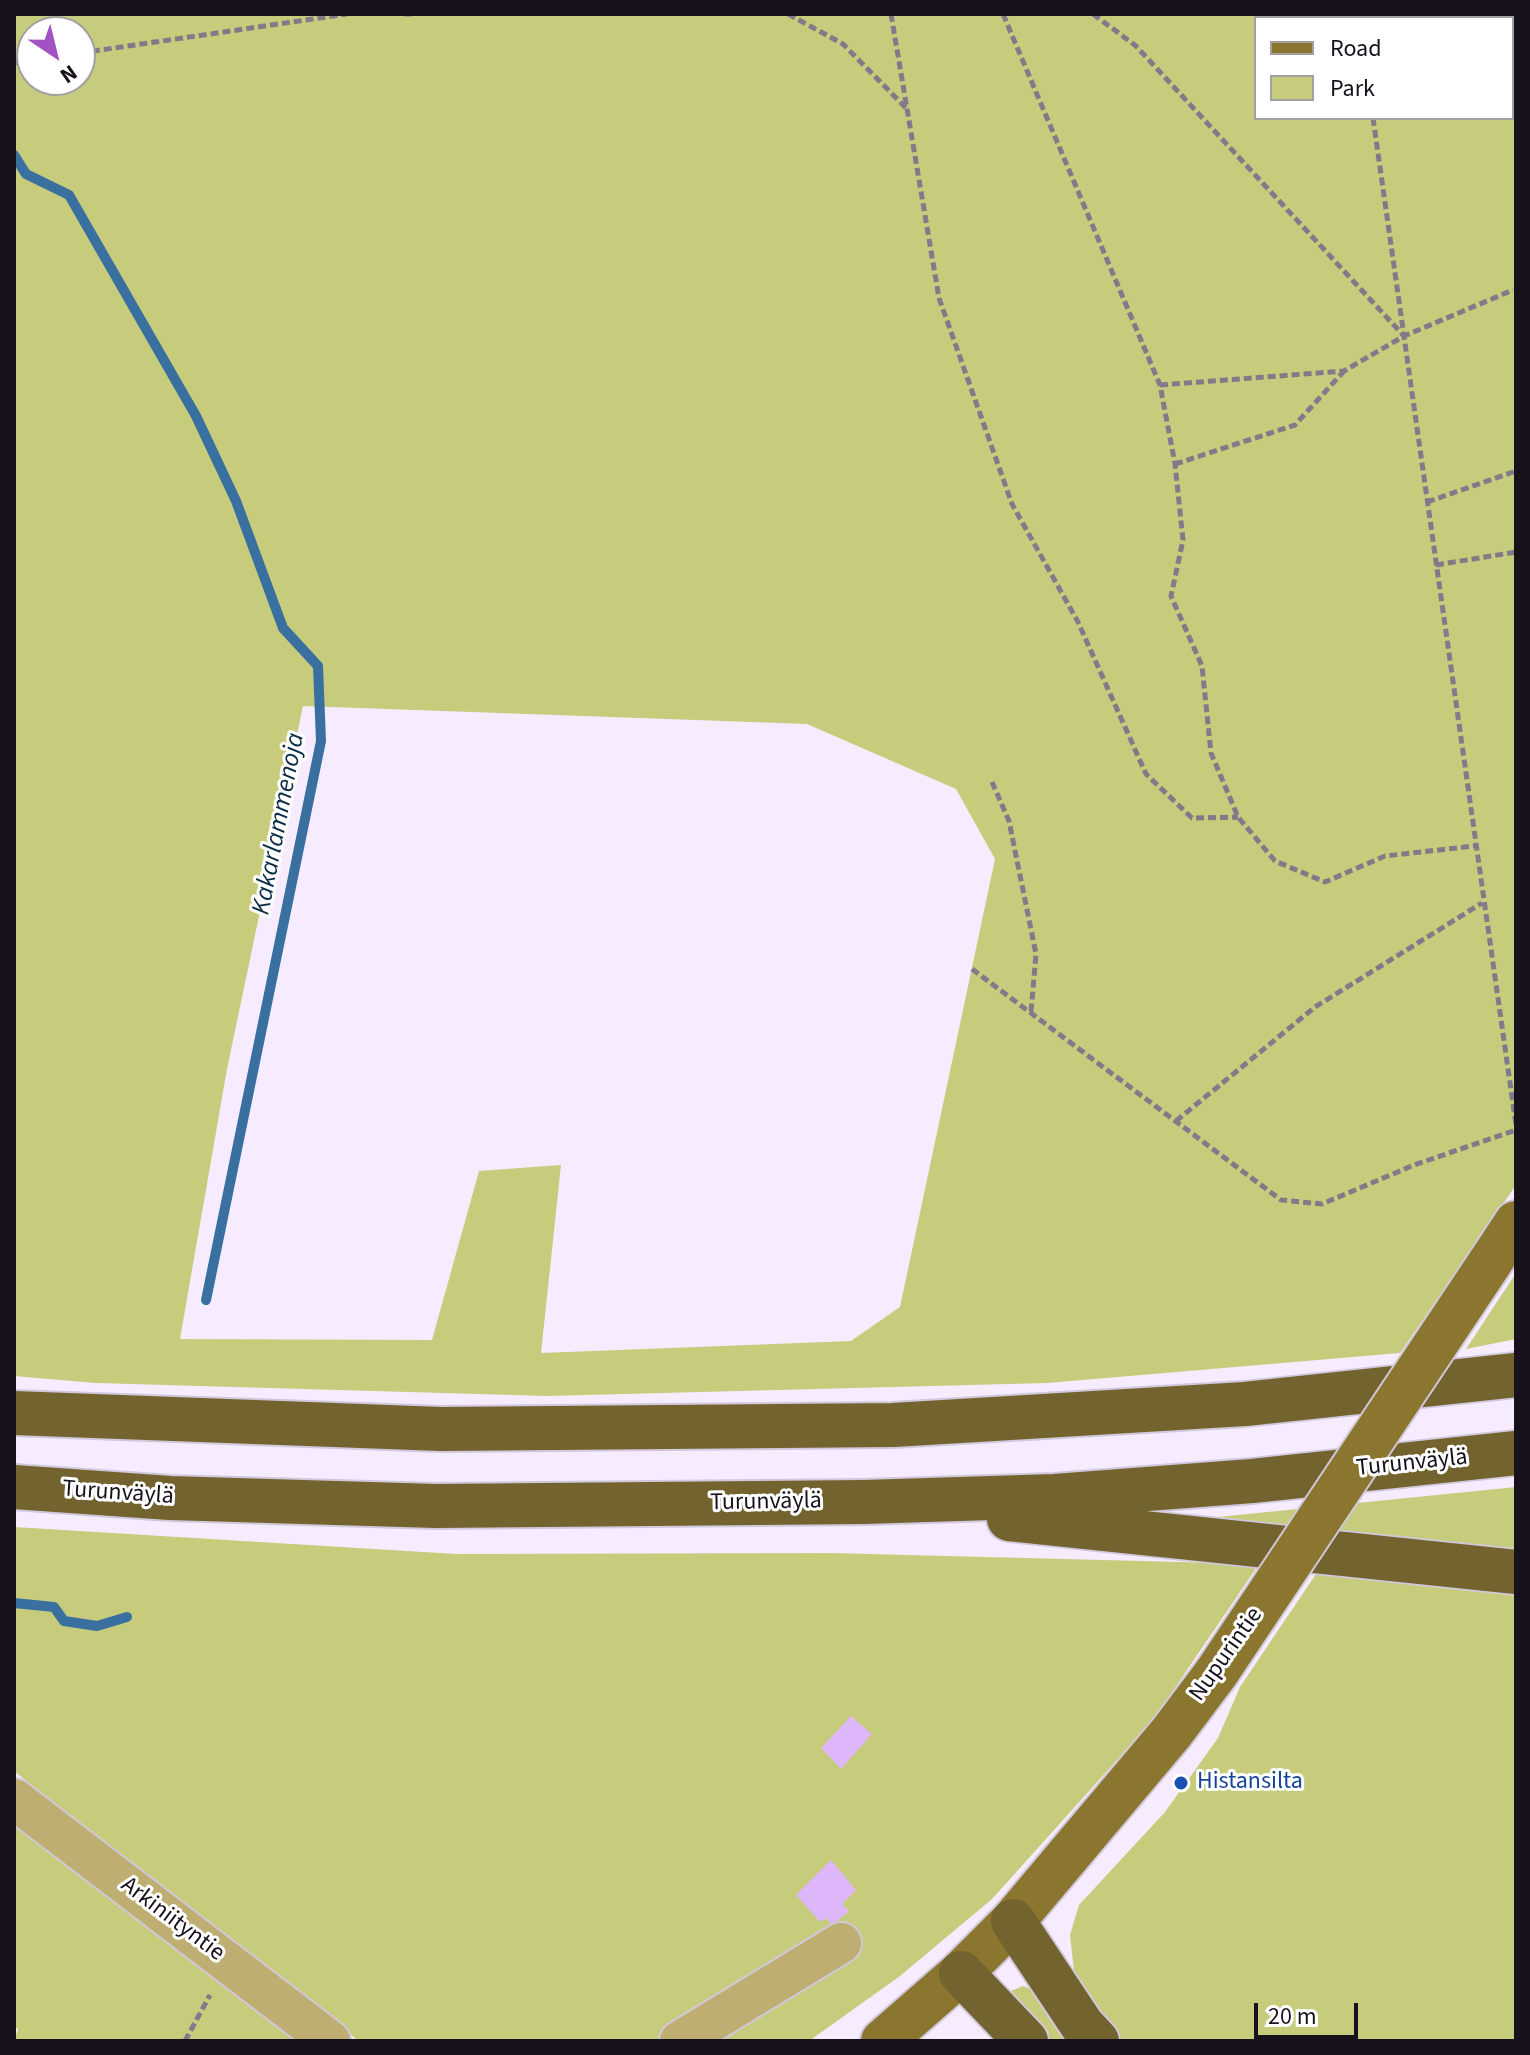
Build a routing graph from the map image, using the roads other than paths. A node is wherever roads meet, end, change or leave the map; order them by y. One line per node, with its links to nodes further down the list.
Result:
1 (1516, 1223): 9 (main road, Nupurintie, bridge)
2 (1516, 1375): 3 (highway)
3 (14, 1413)
4 (1516, 1453): 6 (highway, Turunväylä)
5 (14, 1487): 6 (highway, Turunväylä)
6 (864, 1502): 7 (highway)
7 (1516, 1572)
8 (14, 1799): 12 (street, Arkiniityntie)
9 (1013, 1921): 11 (main road, Nupurintie); 16 (highway)
10 (841, 1943): 13 (street)
11 (961, 1973): 14 (main road, Nupurintie); 15 (highway)
12 (330, 2041)
13 (680, 2041)
14 (883, 2041)
15 (1026, 2041)
16 (1097, 2041)

